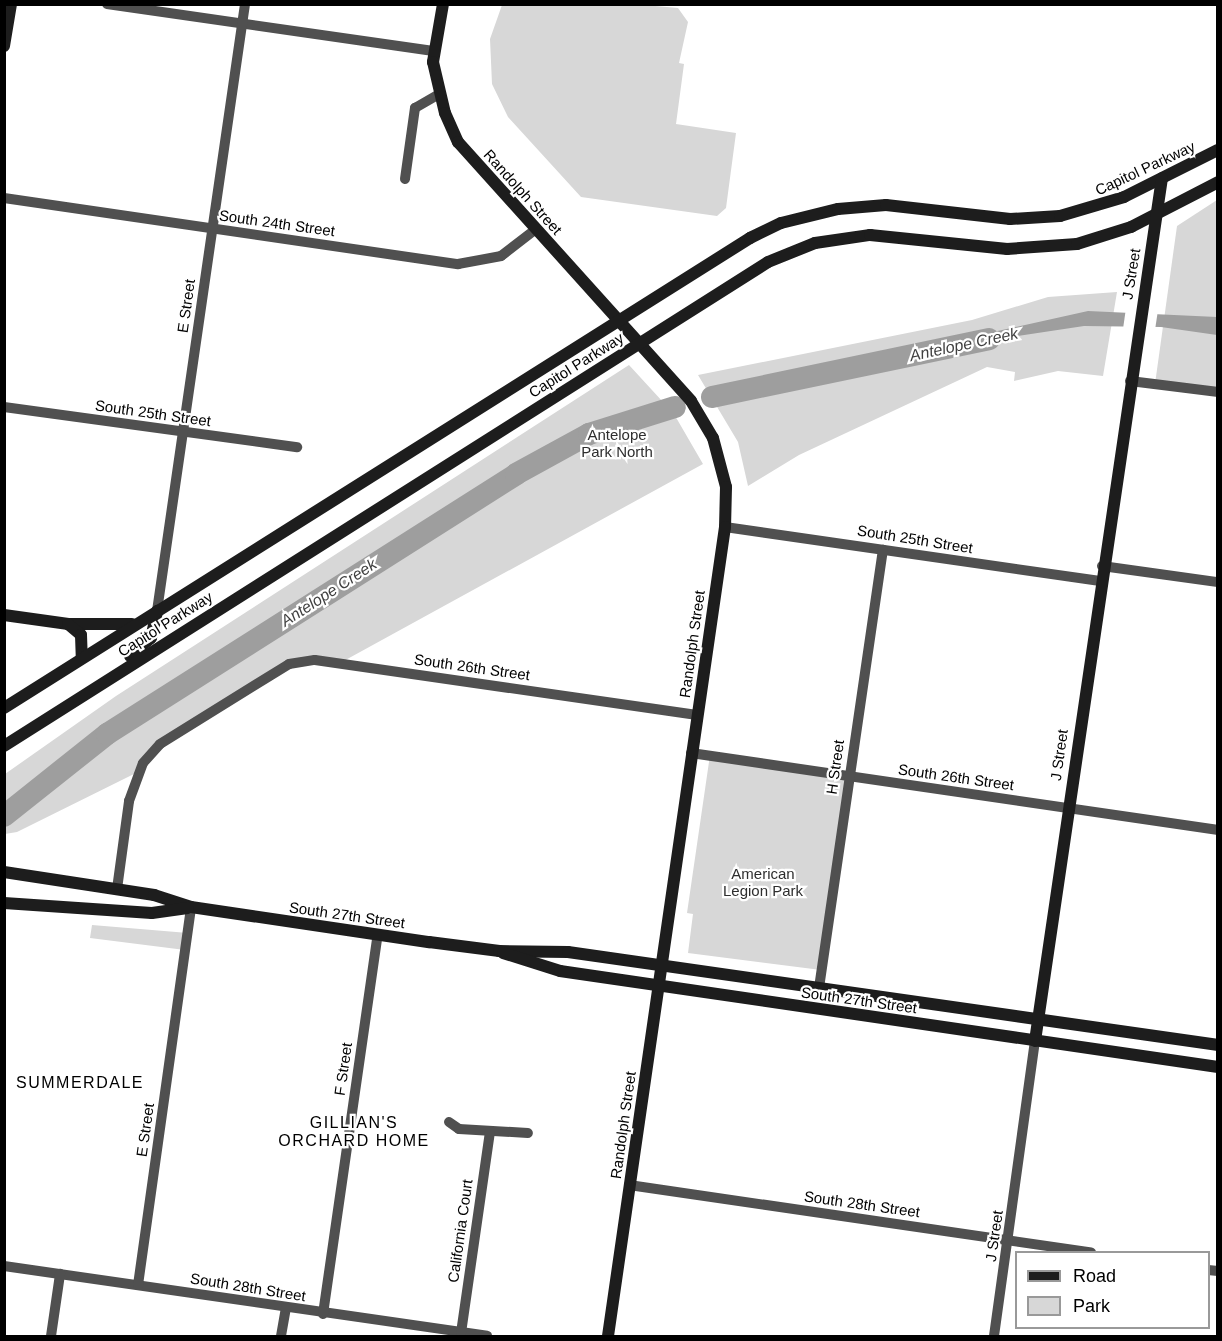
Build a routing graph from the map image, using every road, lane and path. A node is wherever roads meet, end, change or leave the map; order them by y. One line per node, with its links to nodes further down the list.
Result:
1 (10, 4): 6 (main road)
2 (107, 4): 5 (street)
3 (244, 4): 5 (street, E Street)
4 (443, 4): 7 (main road)
5 (242, 24): 7 (street); 15 (street, E Street)
6 (4, 46)
7 (432, 51): 8 (main road, Randolph Street)
8 (439, 94): 11 (street); 16 (main road, Randolph Street)
9 (1218, 150): 10 (main road, Capitol Parkway)
10 (1162, 178): 14 (main road, J Street); 17 (main road, Capitol Parkway)
11 (405, 179)
12 (1218, 182): 14 (main road, Capitol Parkway)
13 (4, 198): 15 (street, South 24th Street)
14 (1156, 215): 18 (main road, Capitol Parkway); 19 (main road, J Street)
15 (212, 229): 16 (street, South 24th Street); 22 (street, E Street)
16 (536, 229): 17 (main road, Randolph Street)
17 (619, 320): 18 (main road, Randolph Street); 29 (main road, Capitol Parkway)
18 (639, 343): 24 (main road, Randolph Street); 34 (main road, Capitol Parkway)
19 (1130, 381): 20 (street); 26 (main road, J Street)
20 (1218, 392)
21 (4, 407): 22 (street, South 25th Street)
22 (183, 433): 23 (street, South 25th Street); 29 (street, E Street)
23 (297, 447)
24 (725, 527): 25 (street, South 25th Street); 36 (main road, Randolph Street)
25 (883, 550): 27 (street, South 25th Street); 39 (street, H Street)
26 (1102, 566): 27 (main road, J Street); 28 (street)
27 (1100, 581): 40 (main road, J Street)
28 (1218, 582)
29 (157, 611): 31 (main road, Capitol Parkway); 34 (main road)
30 (4, 615): 32 (main road)
31 (136, 623): 32 (main road); 33 (main road, Capitol Parkway)
32 (68, 624): 33 (main road)
33 (82, 658): 35 (main road, Capitol Parkway)
34 (77, 697): 37 (main road, Capitol Parkway)
35 (4, 708)
36 (697, 715): 38 (main road, Randolph Street); 43 (street, South 26th Street)
37 (4, 746)
38 (692, 753): 39 (street, South 26th Street); 48 (main road, Randolph Street)
39 (849, 777): 40 (street, South 26th Street); 50 (street, H Street)
40 (1067, 809): 41 (street, South 26th Street); 51 (main road, J Street)
41 (1218, 830)
42 (4, 872): 43 (main road, South 27th Street)
43 (117, 889): 45 (main road, South 27th Street)
44 (4, 903): 45 (main road, South 27th Street)
45 (191, 907): 46 (main road, South 27th Street); 63 (street, E Street)
46 (378, 934): 47 (main road, South 27th Street); 65 (street, F Street)
47 (499, 951): 48 (main road, South 27th Street); 49 (main road, South 27th Street)
48 (661, 964): 49 (main road, Randolph Street); 50 (main road, South 27th Street)
49 (658, 986): 52 (main road, South 27th Street); 58 (main road, Randolph Street)
50 (819, 988): 51 (main road, South 27th Street)
51 (1036, 1019): 52 (main road, J Street); 53 (main road, South 27th Street)
52 (1035, 1041): 54 (main road, South 27th Street); 59 (street, J Street)
53 (1218, 1045)
54 (1218, 1067)
55 (449, 1122): 56 (street)
56 (490, 1132): 57 (street); 66 (street, California Court)
57 (528, 1133)
58 (629, 1185): 59 (street, South 28th Street); 70 (main road, Randolph Street)
59 (1008, 1241): 60 (street, South 28th Street); 71 (street, J Street)
60 (1083, 1251)
61 (4, 1266): 62 (street, South 28th Street)
62 (60, 1274): 63 (street, South 28th Street); 67 (street)
63 (138, 1285): 64 (street, South 28th Street)
64 (286, 1307): 65 (street, South 28th Street); 68 (street)
65 (324, 1314): 66 (street, South 28th Street)
66 (461, 1333): 69 (street, South 28th Street)
67 (51, 1336)
68 (281, 1336)
69 (487, 1336)
70 (608, 1336)
71 (994, 1336)

